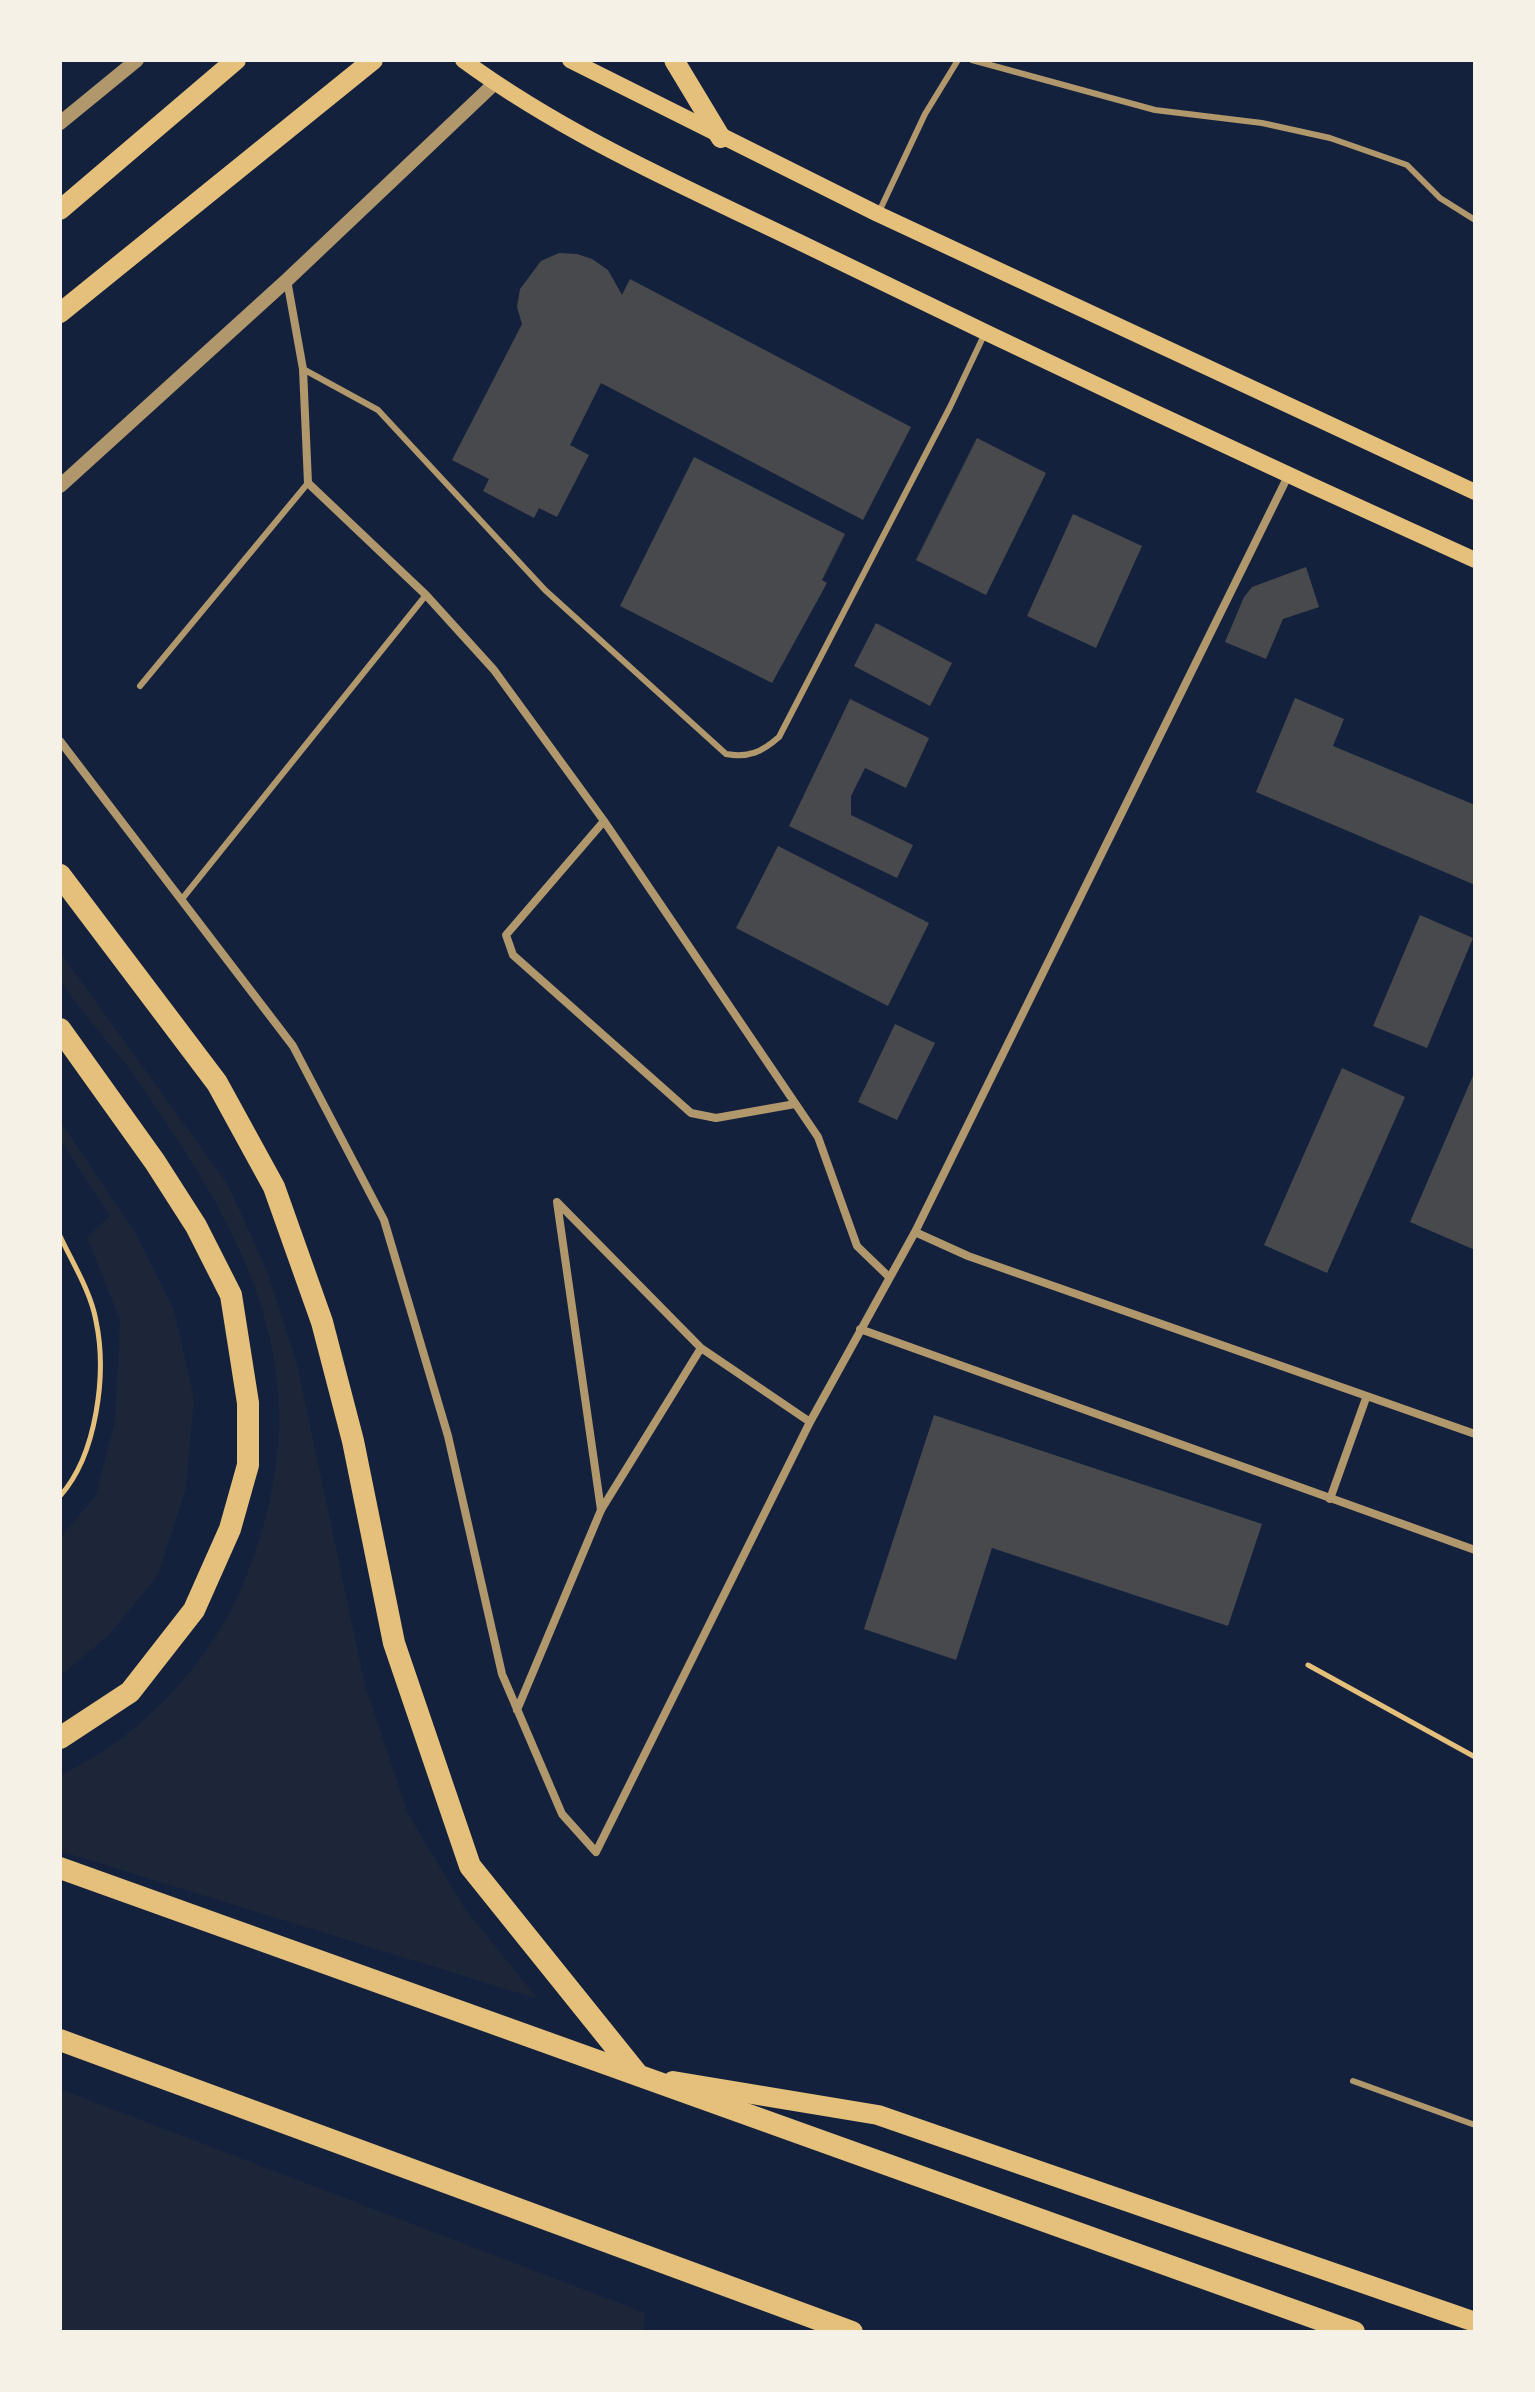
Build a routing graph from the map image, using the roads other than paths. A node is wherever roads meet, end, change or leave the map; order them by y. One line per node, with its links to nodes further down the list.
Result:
1 (137, 60): 10 (street)
2 (236, 60): 12 (main road)
3 (373, 60): 16 (main road)
4 (463, 60): 9 (main road)
5 (570, 60): 11 (main road)
6 (674, 60): 11 (main road)
7 (958, 60): 13 (lane)
8 (972, 60): 14 (lane)
9 (495, 83): 15 (street); 17 (main road)
10 (60, 123)
11 (721, 138): 13 (main road)
12 (60, 210)
13 (878, 214): 22 (main road)
14 (1475, 220)
15 (287, 280): 18 (street); 21 (street)
16 (60, 313)
17 (985, 332): 18 (lane); 19 (main road)
18 (303, 369): 20 (street)
19 (1288, 476): 23 (main road); 32 (street)
20 (308, 483): 24 (street); 25 (lane)
21 (60, 486)
22 (1475, 492)
23 (1475, 560)
24 (426, 595): 27 (street); 29 (lane)
25 (140, 686)
26 (60, 741): 29 (street)
27 (604, 821): 31 (street); 31 (street)
28 (60, 875): 46 (highway)
29 (182, 899): 42 (street)
30 (60, 1029): 43 (highway)
31 (795, 1104): 33 (street)
32 (915, 1232): 33 (street); 36 (street)
33 (888, 1276): 34 (street)
34 (860, 1329): 37 (street); 39 (street)
35 (701, 1348): 37 (street); 40 (street); 40 (street)
36 (1366, 1398): 38 (street); 39 (street)
37 (810, 1422): 42 (street)
38 (1475, 1434)
39 (1330, 1499): 41 (street)
40 (601, 1510): 42 (street)
41 (1475, 1550)
42 (517, 1710)
43 (60, 1738)
44 (60, 1868): 46 (highway)
45 (60, 2040): 50 (highway)
46 (638, 2076): 49 (main road); 51 (highway)
47 (1353, 2081): 48 (lane)
48 (1475, 2125)
49 (1475, 2322)
50 (852, 2332)
51 (1354, 2332)

